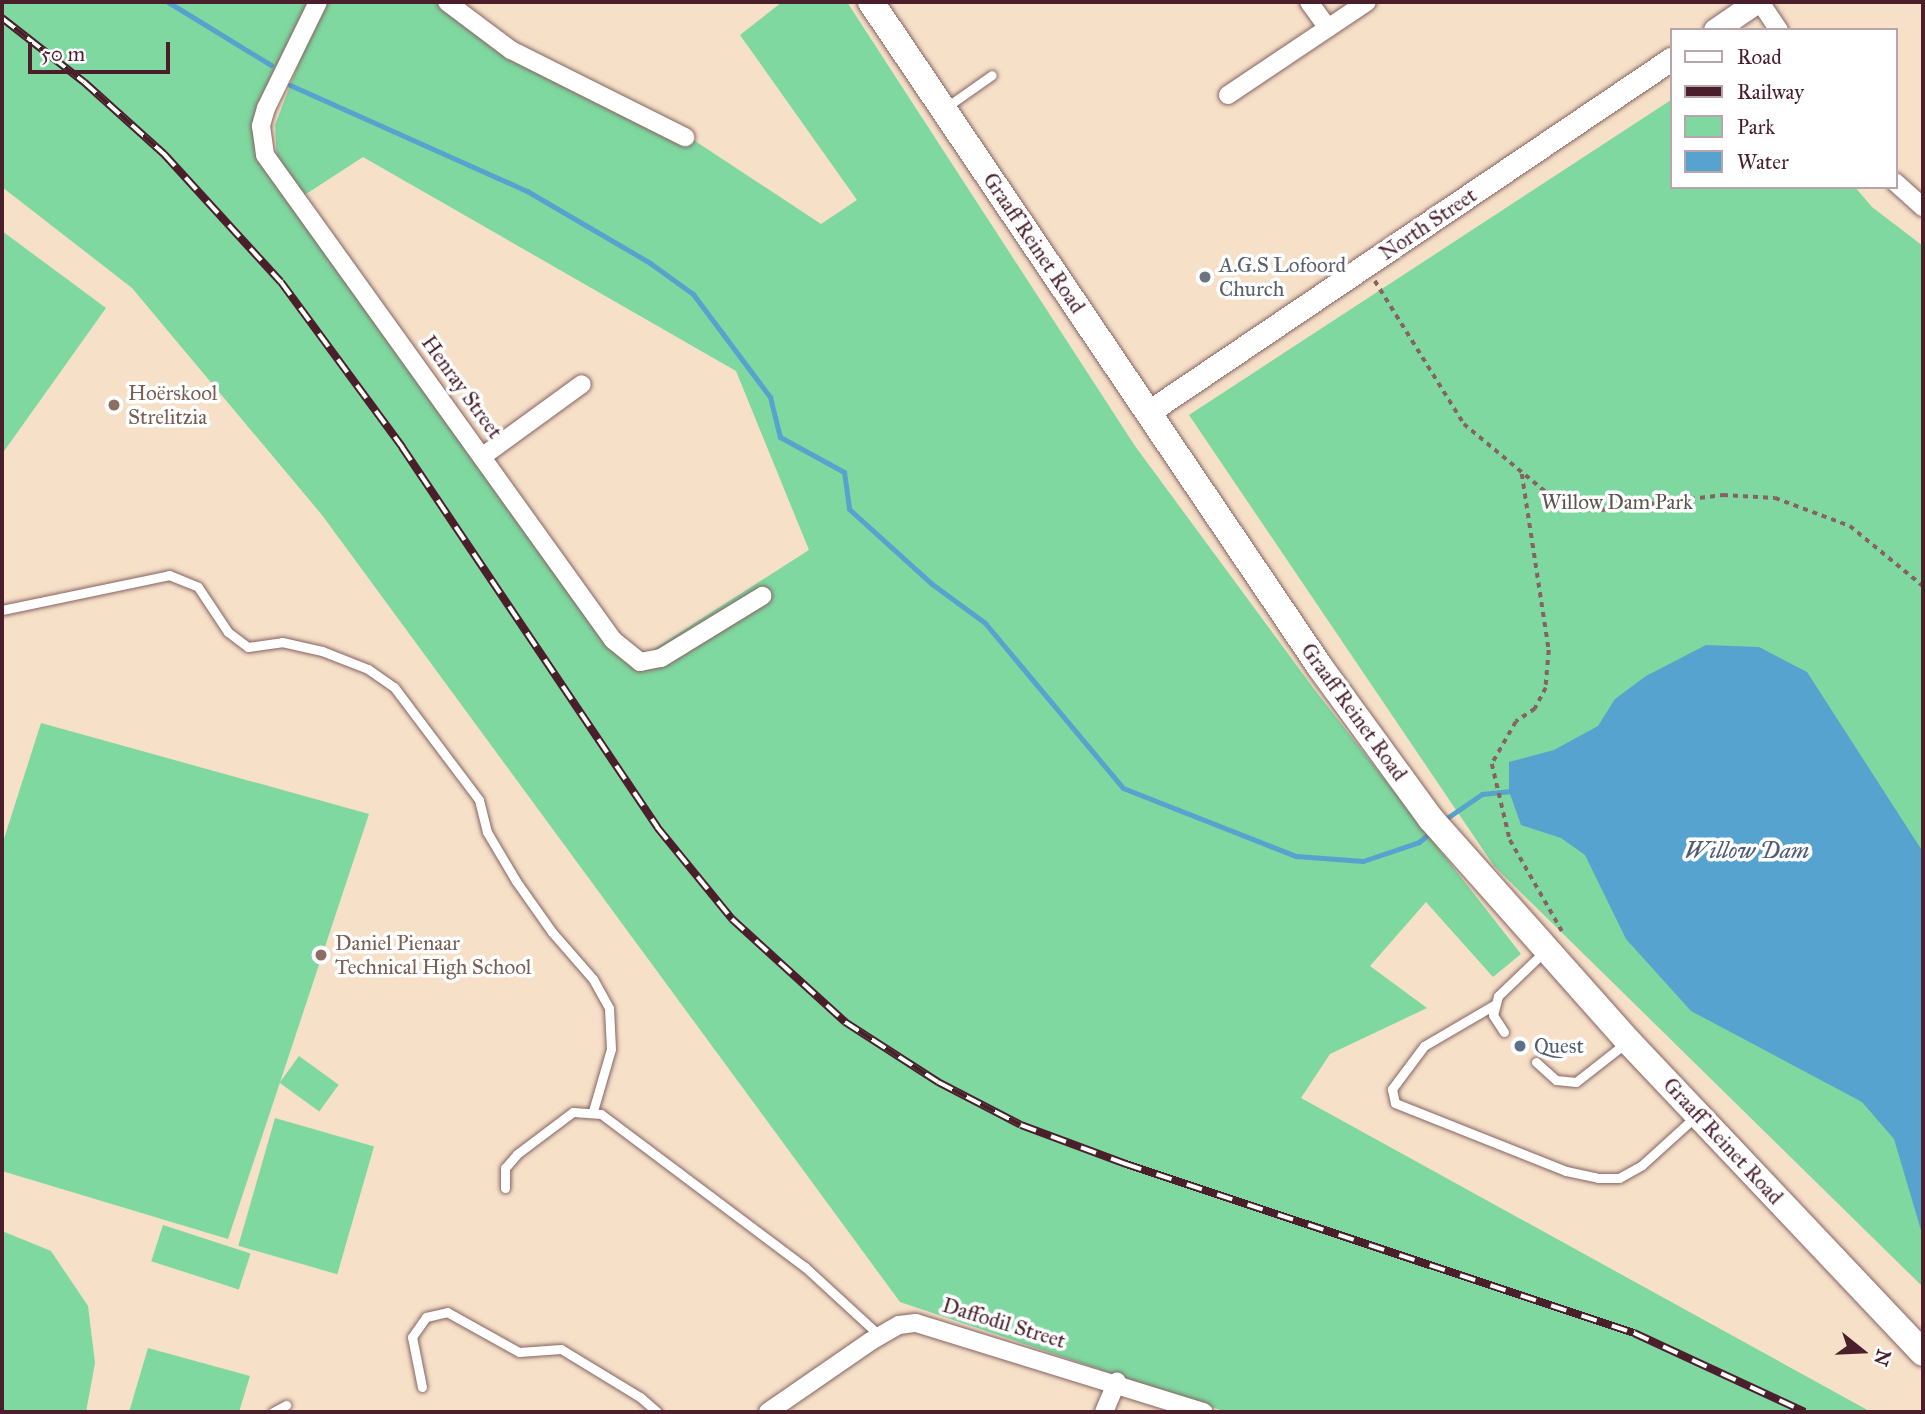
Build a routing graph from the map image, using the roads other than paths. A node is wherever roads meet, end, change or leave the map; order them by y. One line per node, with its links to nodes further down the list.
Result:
1 (318, 2): 19 (street, Henray Street)
2 (447, 2): 14 (street)
3 (871, 2): 13 (main road, Graaff Reinet Road)
4 (1309, 2): 7 (street)
5 (1367, 2): 7 (street)
6 (1758, 2): 8 (street); 9 (street)
7 (1328, 28): 12 (street)
8 (1718, 28)
9 (1778, 28)
10 (1670, 60): 18 (street, North Street)
11 (992, 75): 13 (lane)
12 (1228, 95)
13 (943, 109): 18 (main road, Graaff Reinet Road)
14 (685, 137)
15 (1897, 184): 16 (street)
16 (1923, 207)
17 (582, 384): 19 (street)
18 (1150, 411): 22 (main road, Graaff Reinet Road)
19 (484, 456): 20 (street, Henray Street)
20 (762, 596)
21 (2, 610): 27 (lane)
22 (1556, 944): 23 (lane); 25 (main road, Graaff Reinet Road)
23 (1494, 1004): 24 (lane); 28 (lane)
24 (1504, 1032)
25 (1628, 1041): 26 (lane); 28 (main road, Graaff Reinet Road)
26 (1536, 1062)
27 (593, 1111): 29 (lane); 30 (lane)
28 (1699, 1114): 31 (main road, Graaff Reinet Road)
29 (505, 1188)
30 (880, 1336): 32 (street, Daffodil Street); 37 (street, Daffodil Street)
31 (1923, 1353)
32 (1117, 1382): 38 (street); 39 (street, Daffodil Street)
33 (422, 1387): 36 (lane)
34 (286, 1405): 35 (lane)
35 (273, 1412)
36 (657, 1412)
37 (768, 1412)
38 (1104, 1412)
39 (1204, 1412)

